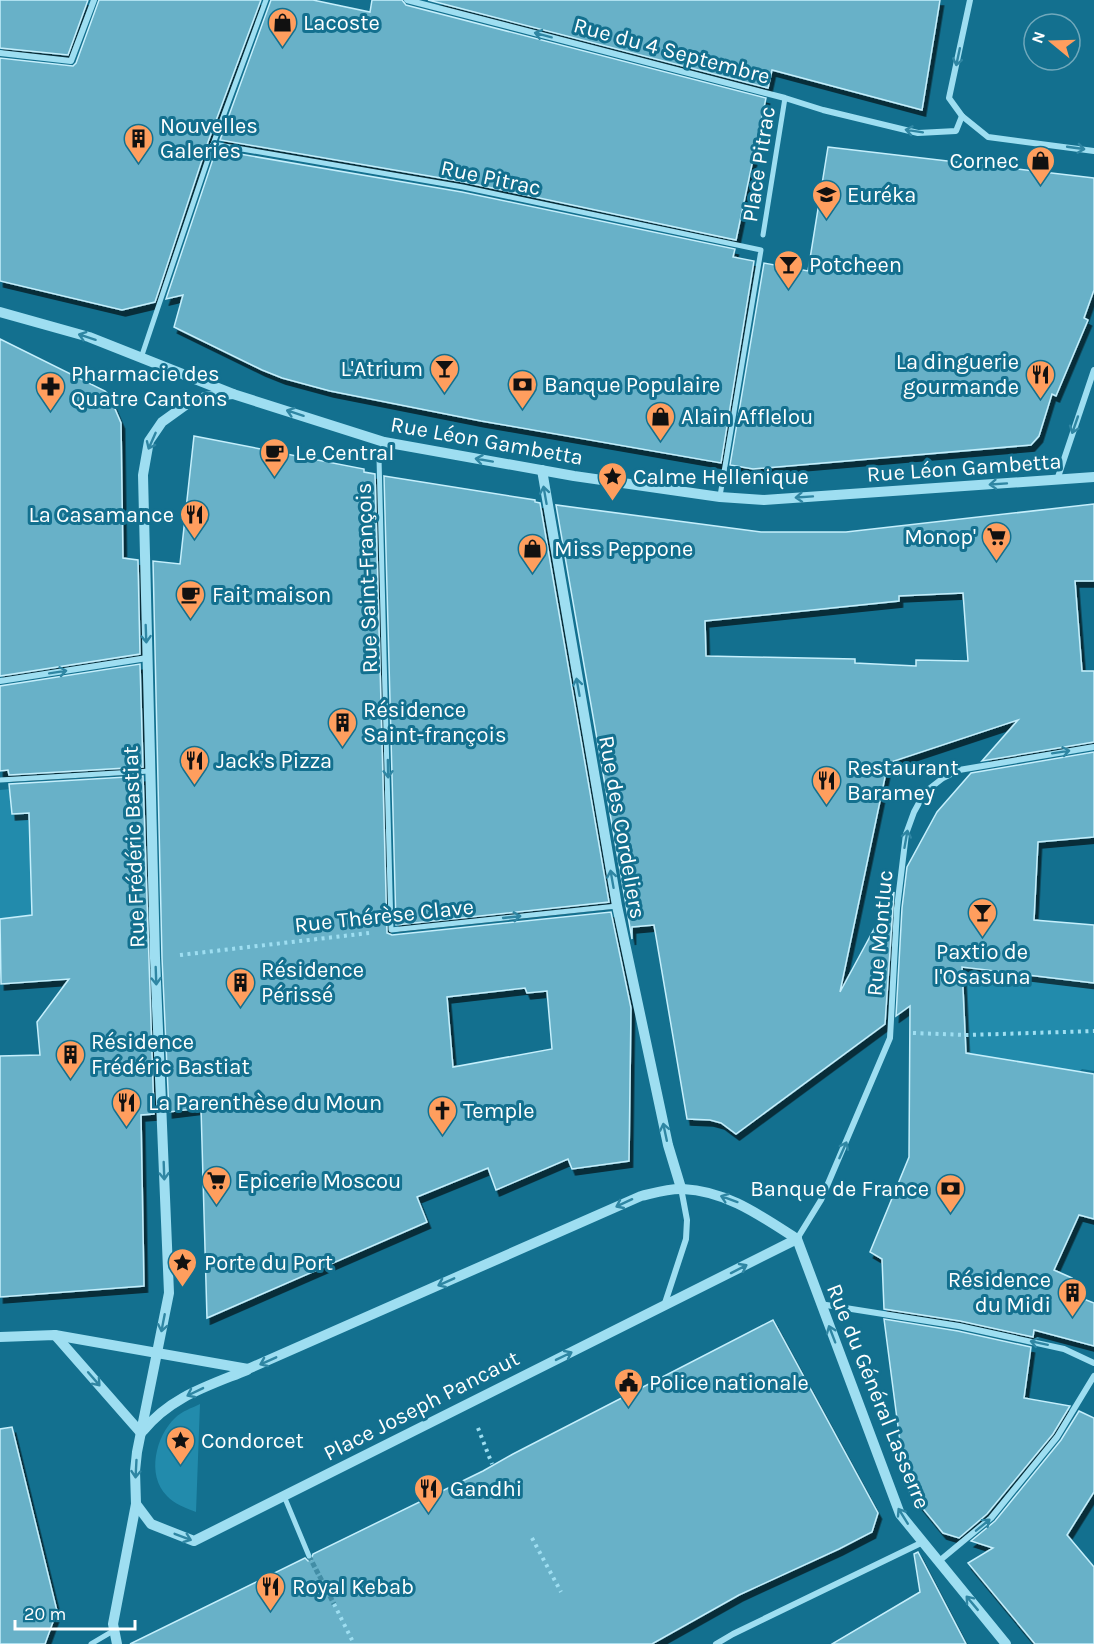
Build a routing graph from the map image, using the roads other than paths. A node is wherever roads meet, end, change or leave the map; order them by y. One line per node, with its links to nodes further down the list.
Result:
1 (94, 0): 5 (street)
2 (266, 0): 8 (street)
3 (407, 0): 6 (street, Rue du 4 Septembre, one-way to 3)
4 (970, 0): 7 (street, one-way to 7)
5 (0, 53)
6 (785, 98): 7 (street, Rue du 4 Septembre, one-way to 6); 10 (street, Place Pitrac)
7 (962, 116): 9 (street, one-way to 9)
8 (213, 144): 12 (street); 19 (street, Rue Pitrac)
9 (1094, 151)
10 (763, 236)
11 (0, 312): 12 (street, Rue Léon Gambetta, one-way to 11)
12 (141, 358): 14 (street, Rue Léon Gambetta)
13 (1094, 370): 18 (street, one-way to 18)
14 (234, 394): 15 (street, Rue Léon Gambetta, one-way to 14); 20 (street, Rue Frédéric Bastiat, one-way to 20)
15 (384, 442): 16 (street, Rue Léon Gambetta, one-way to 15); 26 (street, Rue Saint-François, one-way to 26)
16 (542, 470): 19 (street, Rue Léon Gambetta); 25 (street, Rue des Cordeliers, one-way to 16)
17 (1094, 477): 18 (street, Rue Léon Gambetta)
18 (1056, 480): 19 (street, Rue Léon Gambetta, one-way to 19)
19 (720, 497)
20 (147, 658): 21 (street, one-way to 20); 23 (street, Rue Frédéric Bastiat)
21 (0, 681)
22 (1094, 747): 28 (street, Rue Montluc, one-way to 22)
23 (150, 771): 24 (street); 33 (street, Rue Frédéric Bastiat, one-way to 33)
24 (0, 780)
25 (617, 906): 26 (street, Rue Thérèse Clave, one-way to 25); 27 (street, Rue des Cordeliers, one-way to 25)
26 (391, 930)
27 (681, 1188): 28 (street, one-way to 27); 30 (street); 35 (street, one-way to 35)
28 (797, 1239): 29 (street, Rue du Général Lasserre); 30 (street, Place Joseph Pancaut, one-way to 28)
29 (820, 1304): 34 (street, one-way to 29); 40 (street, Rue du Général Lasserre, one-way to 29)
30 (664, 1306): 38 (street, Place Joseph Pancaut, one-way to 30)
31 (56, 1335): 32 (street); 33 (street); 37 (street, one-way to 37)
32 (0, 1338)
33 (157, 1353): 35 (street); 37 (street)
34 (1094, 1363)
35 (248, 1369): 37 (street, one-way to 37)
36 (1094, 1376): 42 (street, one-way to 36)
37 (141, 1433): 39 (street, one-way to 39)
38 (284, 1496): 39 (street, Place Joseph Pancaut, one-way to 38); 41 (street)
39 (136, 1504): 43 (street)
40 (923, 1542): 42 (street, Rue du Général Lasserre); 46 (street)
41 (309, 1556)
42 (938, 1562): 47 (street, Rue du Général Lasserre, one-way to 42)
43 (113, 1631): 44 (street); 45 (street)
44 (91, 1644)
45 (117, 1644)
46 (716, 1644)
47 (1006, 1644)

